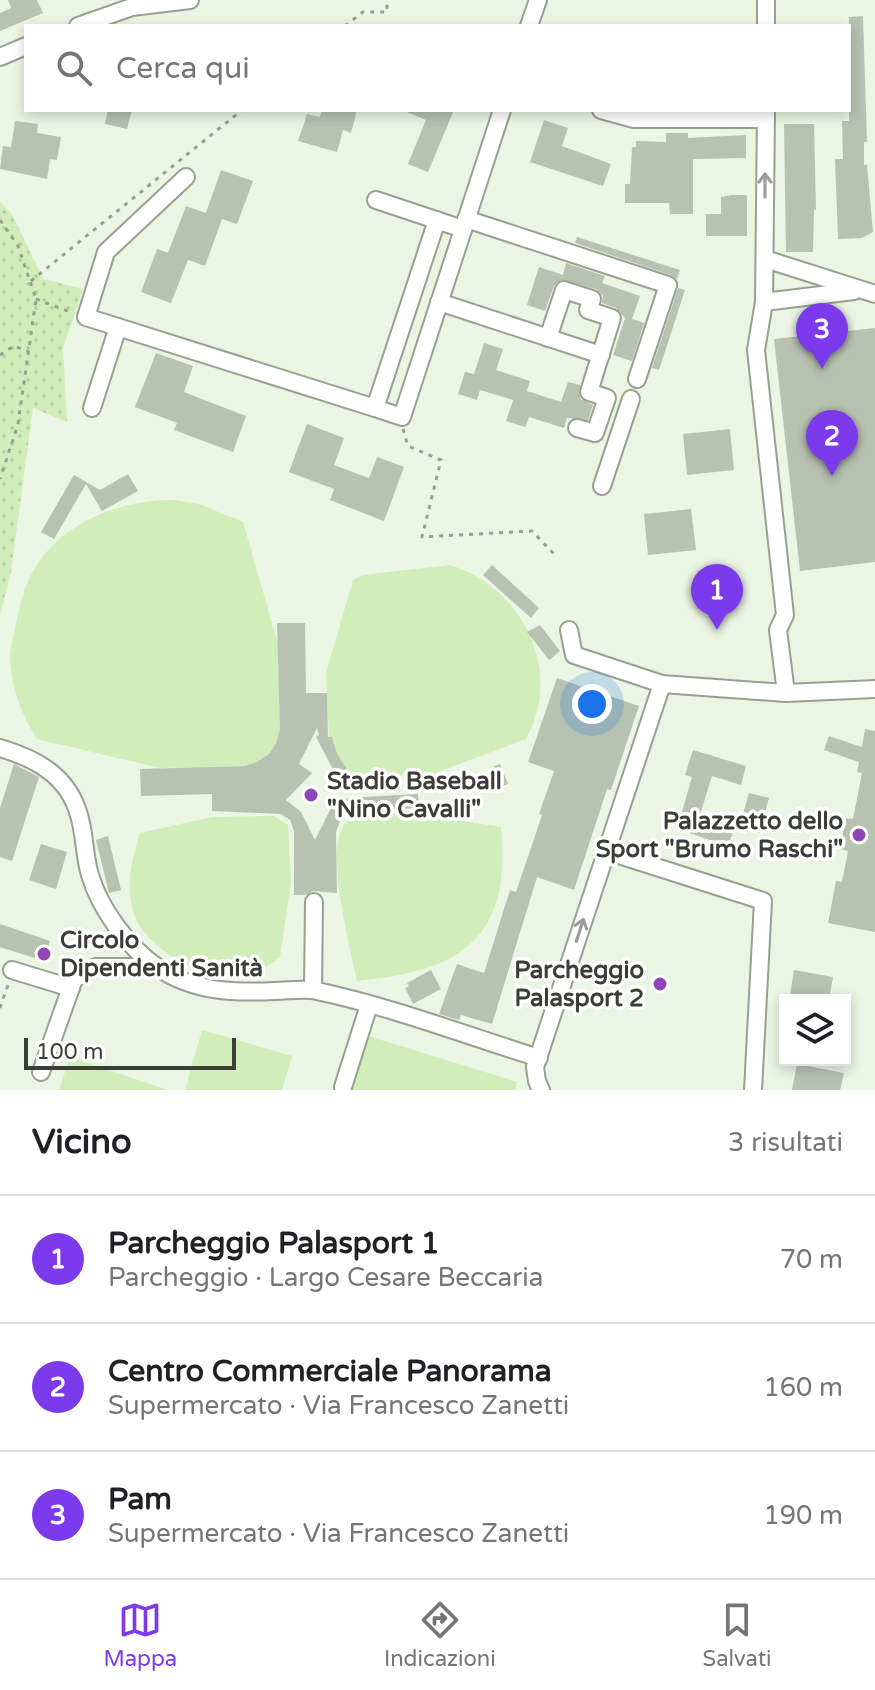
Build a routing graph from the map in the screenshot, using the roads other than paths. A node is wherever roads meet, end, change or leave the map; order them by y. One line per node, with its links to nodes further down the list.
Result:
1 (190, 0): 4 (street)
2 (538, 0): 5 (street)
3 (766, 0): 6 (street)
4 (84, 24)
5 (530, 24)
6 (766, 24)
7 (24, 47): 8 (street)
8 (0, 57)
9 (501, 112): 15 (street)
10 (608, 112): 11 (street)
11 (766, 115): 16 (street, one-way to 11)
12 (186, 177): 20 (street)
13 (376, 200): 14 (street)
14 (437, 220): 15 (street); 26 (street)
15 (465, 224): 18 (street); 23 (street)
16 (765, 259): 17 (street); 19 (street)
17 (868, 292): 19 (street)
18 (439, 302): 21 (street); 26 (street)
19 (764, 302): 32 (street)
20 (118, 327): 25 (street); 26 (street)
21 (548, 338): 22 (street); 22 (street)
22 (601, 355): 27 (street)
23 (637, 379)
24 (631, 399): 28 (street)
25 (92, 408)
26 (375, 408)
27 (577, 428)
28 (602, 486)
29 (569, 630): 30 (street)
30 (662, 684): 32 (street); 34 (street)
31 (875, 689): 32 (street)
32 (786, 693)
33 (0, 748): 36 (street)
34 (606, 851): 41 (street, one-way to 34); 45 (street)
35 (314, 902): 39 (street)
36 (157, 967): 38 (street); 39 (street)
37 (12, 970): 38 (street)
38 (71, 988): 42 (street)
39 (313, 990): 40 (street)
40 (369, 1005): 41 (street); 43 (street)
41 (539, 1058): 44 (street)
42 (41, 1072)
43 (343, 1087)
44 (541, 1090)
45 (753, 1090)

